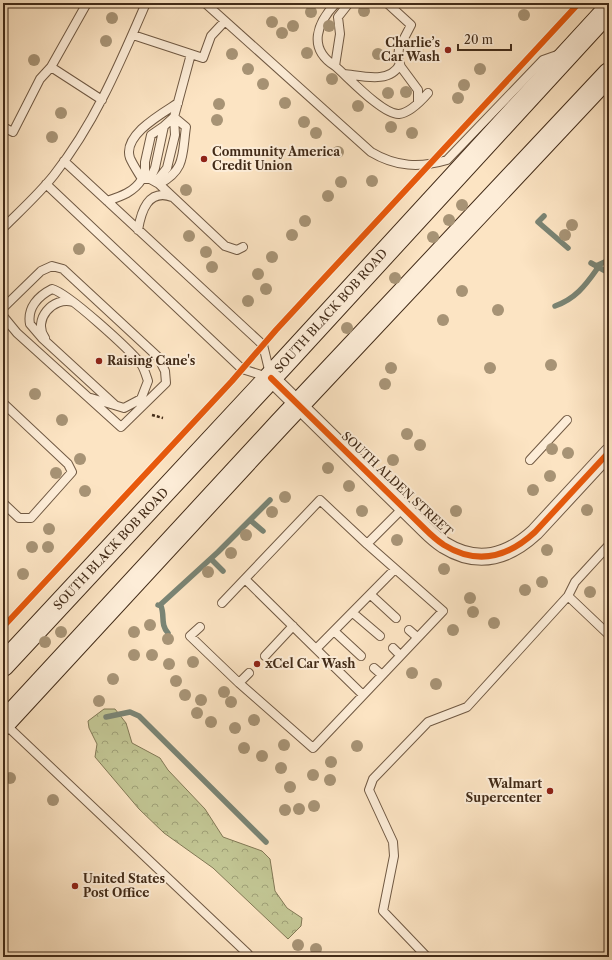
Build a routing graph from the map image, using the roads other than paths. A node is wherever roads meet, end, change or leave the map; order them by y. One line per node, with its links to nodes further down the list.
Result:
1 (87, 3): 14 (lane)
2 (146, 3): 9 (lane)
3 (205, 3): 8 (lane)
4 (336, 3): 13 (lane)
5 (349, 3): 13 (lane)
6 (387, 3): 12 (lane)
7 (609, 9): 10 (main road, SOUTH BLACK BOB ROAD)
8 (225, 21): 10 (lane); 11 (lane)
9 (133, 35): 11 (lane); 18 (lane)
10 (570, 50): 35 (main road, SOUTH BLACK BOB ROAD)
11 (191, 54): 19 (lane)
12 (400, 64): 15 (lane); 20 (lane)
13 (335, 66): 15 (lane)
14 (51, 67): 18 (lane); 22 (lane)
15 (344, 74): 20 (lane)
16 (609, 74): 38 (main road)
17 (428, 93): 20 (lane)
18 (102, 100): 23 (lane)
19 (178, 103): 21 (lane); 24 (lane)
20 (418, 103)
21 (174, 117): 24 (lane); 24 (lane); 24 (lane)
22 (3, 127)
23 (64, 161): 25 (lane); 27 (lane)
24 (150, 181): 26 (lane); 27 (lane)
25 (46, 184): 28 (lane); 35 (lane)
26 (173, 198): 29 (lane); 30 (lane)
27 (107, 201): 29 (lane)
28 (3, 228)
29 (138, 230): 35 (lane)
30 (243, 247)
31 (76, 303): 34 (lane); 34 (lane); 39 (lane)
32 (3, 308): 36 (lane)
33 (3, 316): 36 (lane)
34 (55, 350): 39 (lane)
35 (271, 378): 38 (street, SOUTH ALDEN STREET); 66 (main road, SOUTH BLACK BOB ROAD)
36 (88, 398): 39 (lane)
37 (3, 403): 43 (lane)
38 (299, 404): 44 (street, SOUTH ALDEN STREET); 72 (main road)
39 (114, 406)
40 (567, 420): 42 (lane)
41 (609, 452): 44 (street, SOUTH ALDEN STREET)
42 (530, 460)
43 (3, 503)
44 (403, 508): 45 (lane)
45 (367, 544): 47 (lane); 48 (lane)
46 (609, 545): 50 (lane)
47 (395, 569): 49 (lane); 60 (lane)
48 (245, 579): 51 (lane); 54 (lane)
49 (371, 595): 52 (lane); 53 (lane)
50 (568, 596): 58 (lane); 74 (lane)
51 (222, 602)
52 (353, 613): 57 (lane); 59 (lane)
53 (396, 618)
54 (293, 626): 62 (lane); 64 (lane)
55 (200, 627): 70 (lane)
56 (409, 630): 60 (lane)
57 (334, 631): 62 (lane); 65 (lane)
58 (609, 635)
59 (380, 636)
60 (417, 637): 63 (lane)
61 (393, 648): 63 (lane)
62 (316, 649): 71 (lane)
63 (400, 655): 69 (lane)
64 (264, 656)
65 (361, 656)
66 (3, 665)
67 (374, 668): 69 (lane)
68 (249, 672): 70 (lane)
69 (382, 675): 71 (lane)
70 (239, 683): 71 (lane)
71 (363, 694)
72 (3, 723): 73 (lane)
73 (245, 957)
74 (427, 957)

